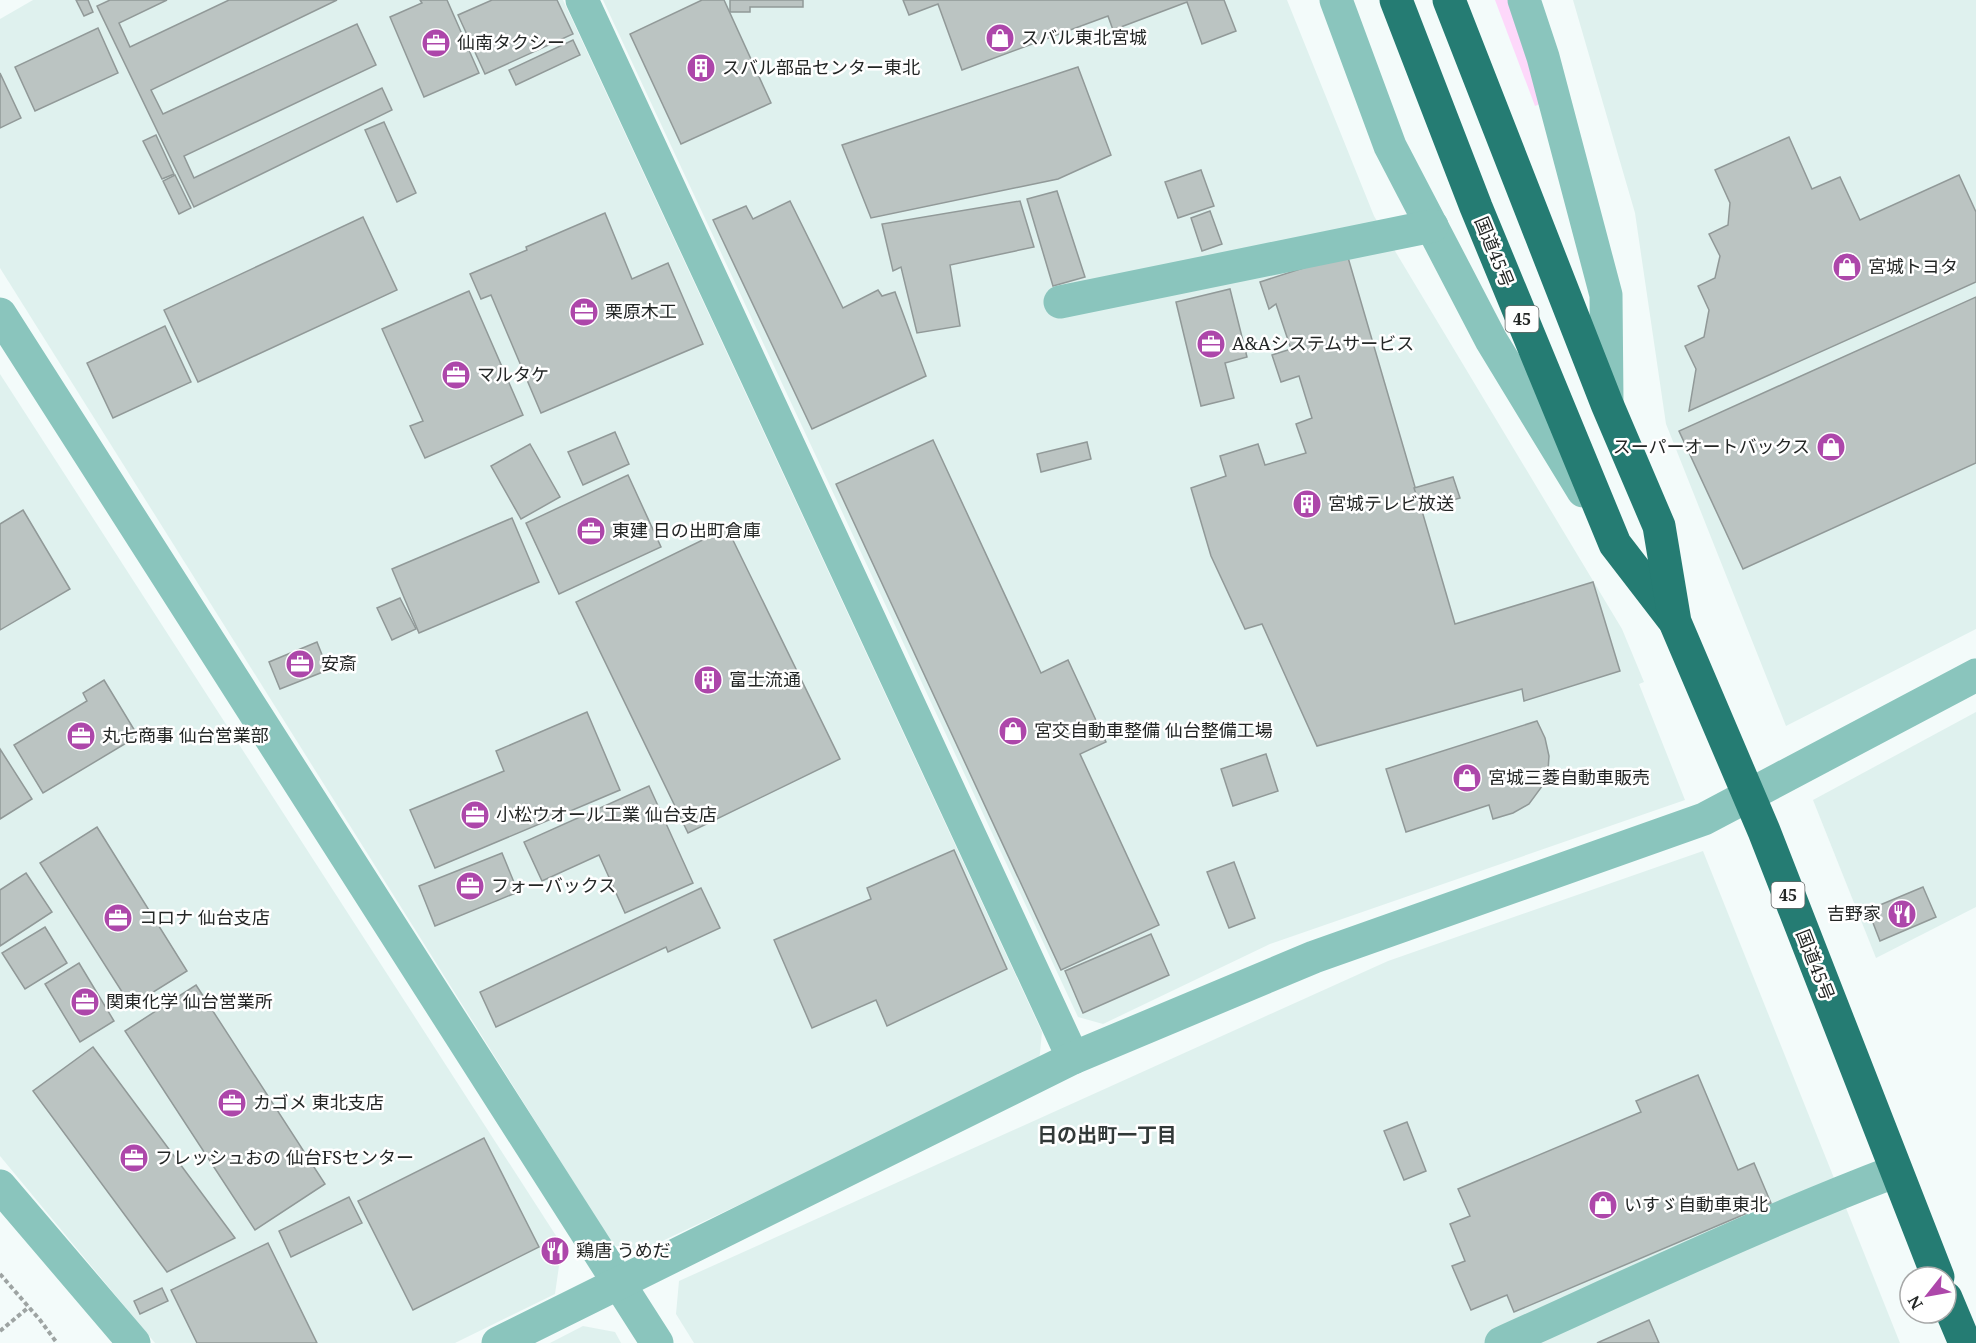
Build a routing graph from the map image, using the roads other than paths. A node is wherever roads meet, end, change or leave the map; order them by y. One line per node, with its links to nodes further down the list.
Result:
1 (582, 0): 16 (street)
2 (1336, 0): 8 (street)
3 (1390, 0): 7 (highway)
4 (1396, 0): 7 (highway, 国道45号 / 45)
5 (1524, 0): 11 (street)
6 (1454, 8): 11 (highway, 国道45号 / 45)
7 (1413, 44): 12 (highway, 国道45号 / 45)
8 (1432, 226): 9 (street); 12 (street)
9 (1060, 302)
10 (0, 314): 20 (street)
11 (1607, 404): 13 (highway, 国道45号 / 45)
12 (1615, 544): 13 (highway, 国道45号 / 45)
13 (1675, 622): 15 (highway, 国道45号 / 45)
14 (1976, 675): 15 (street)
15 (1749, 795): 16 (street); 17 (highway, 国道45号 / 45)
16 (1073, 1058): 20 (street)
17 (1896, 1171): 19 (highway, 国道45号 / 45); 25 (street)
18 (0, 1185): 22 (street)
19 (1933, 1265)
20 (619, 1282): 23 (street); 24 (street)
21 (1957, 1325): 26 (highway)
22 (134, 1343)
23 (498, 1343)
24 (657, 1343)
25 (1501, 1343)
26 (1965, 1343)

